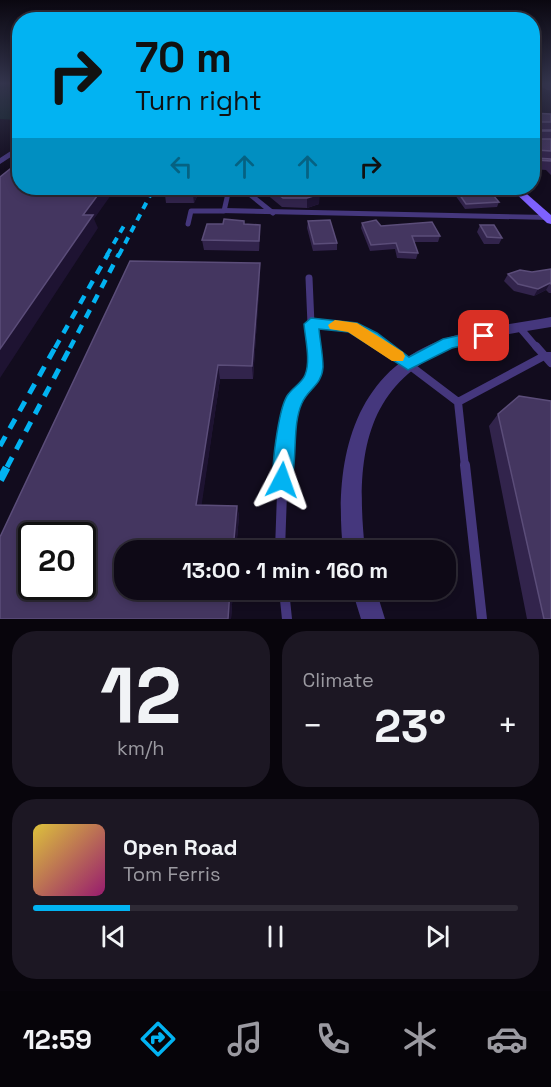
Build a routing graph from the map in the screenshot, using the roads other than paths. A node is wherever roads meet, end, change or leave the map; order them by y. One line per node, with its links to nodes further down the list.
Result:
1 (228, 195): 4 (lane)
2 (251, 195): 5 (lane)
3 (523, 195): 6 (main road)
4 (224, 211): 5 (street); 7 (lane)
5 (273, 213): 6 (street)
6 (550, 219)
7 (188, 224)
8 (309, 278): 10 (lane)
9 (551, 322): 11 (street)
10 (311, 324): 13 (lane); 15 (lane)
11 (520, 328): 12 (lane); 13 (street)
12 (549, 358): 14 (lane)
13 (408, 364): 14 (lane); 16 (street)
14 (458, 402): 21 (lane)
15 (280, 540)
16 (353, 540)
17 (285, 600): 19 (lane)
18 (367, 600): 20 (street)
19 (287, 619)
20 (373, 619)
21 (482, 619)

